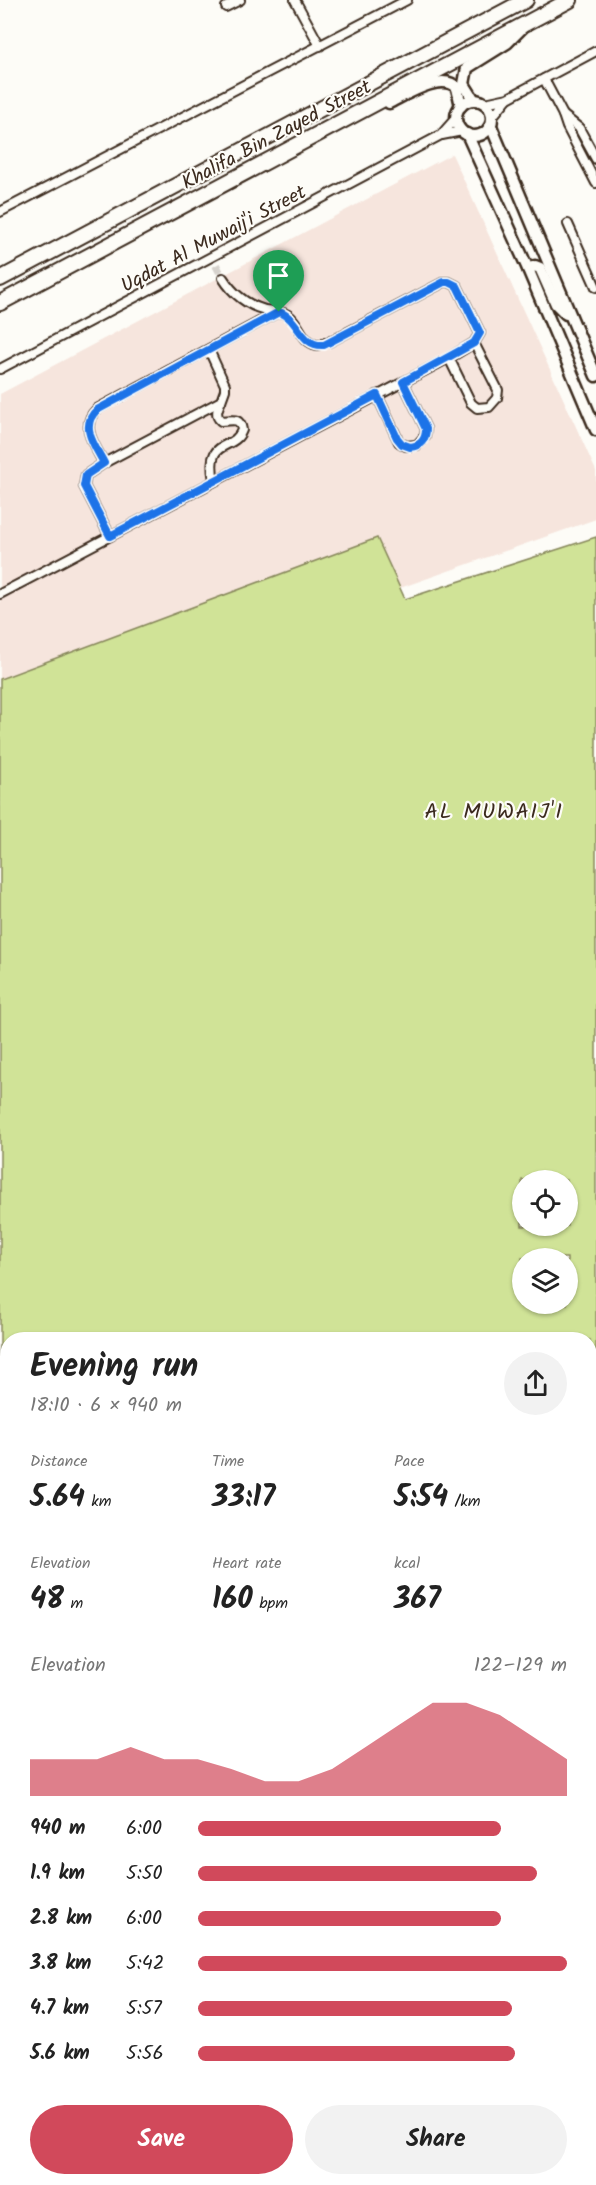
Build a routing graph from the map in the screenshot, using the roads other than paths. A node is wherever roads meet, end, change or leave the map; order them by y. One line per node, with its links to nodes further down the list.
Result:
1 (240, 0): 6 (street)
2 (295, 0): 8 (street)
3 (407, 0): 8 (street)
4 (526, 0): 28 (highway, Khalifa Bin Zayed Street)
5 (570, 0): 7 (highway, Khalifa Bin Zayed Street)
6 (226, 7)
7 (527, 22): 12 (main road); 15 (highway, Khalifa Bin Zayed Street)
8 (320, 46): 22 (street)
9 (596, 51): 10 (street)
10 (544, 79): 11 (street); 14 (street)
11 (508, 98): 12 (street); 17 (street)
12 (480, 101): 13 (main road); 17 (main road)
13 (460, 106): 15 (main road); 16 (main road)
14 (563, 115): 20 (street); 21 (street)
15 (352, 116): 30 (highway, Khalifa Bin Zayed Street)
16 (456, 118): 18 (main road); 19 (street, Uqdat Al Muwaij'i Street)
17 (492, 121): 18 (main road); 32 (main road)
18 (464, 133): 19 (street, Uqdat Al Muwaij'i Street); 26 (main road)
19 (441, 135): 24 (street, Uqdat Al Muwaij'i Street)
20 (596, 159)
21 (596, 183)
22 (0, 212)
23 (568, 224): 29 (street)
24 (212, 257): 25 (street); 36 (street, Uqdat Al Muwaij'i Street)
25 (216, 265)
26 (528, 269): 32 (main road); 41 (main road)
27 (223, 278): 31 (street)
28 (0, 279)
29 (596, 287)
30 (0, 303)
31 (279, 312): 33 (street); 34 (street)
32 (569, 316): 37 (main road)
33 (474, 343): 35 (street); 35 (street)
34 (209, 350): 40 (street); 42 (street)
35 (449, 358): 38 (street)
36 (0, 369)
37 (596, 376)
38 (403, 382): 39 (street); 39 (street)
39 (377, 395): 43 (street)
40 (221, 400): 42 (street); 43 (street)
41 (596, 430)
42 (104, 463): 44 (street)
43 (214, 481): 44 (street)
44 (110, 536): 45 (street)
45 (0, 594)

